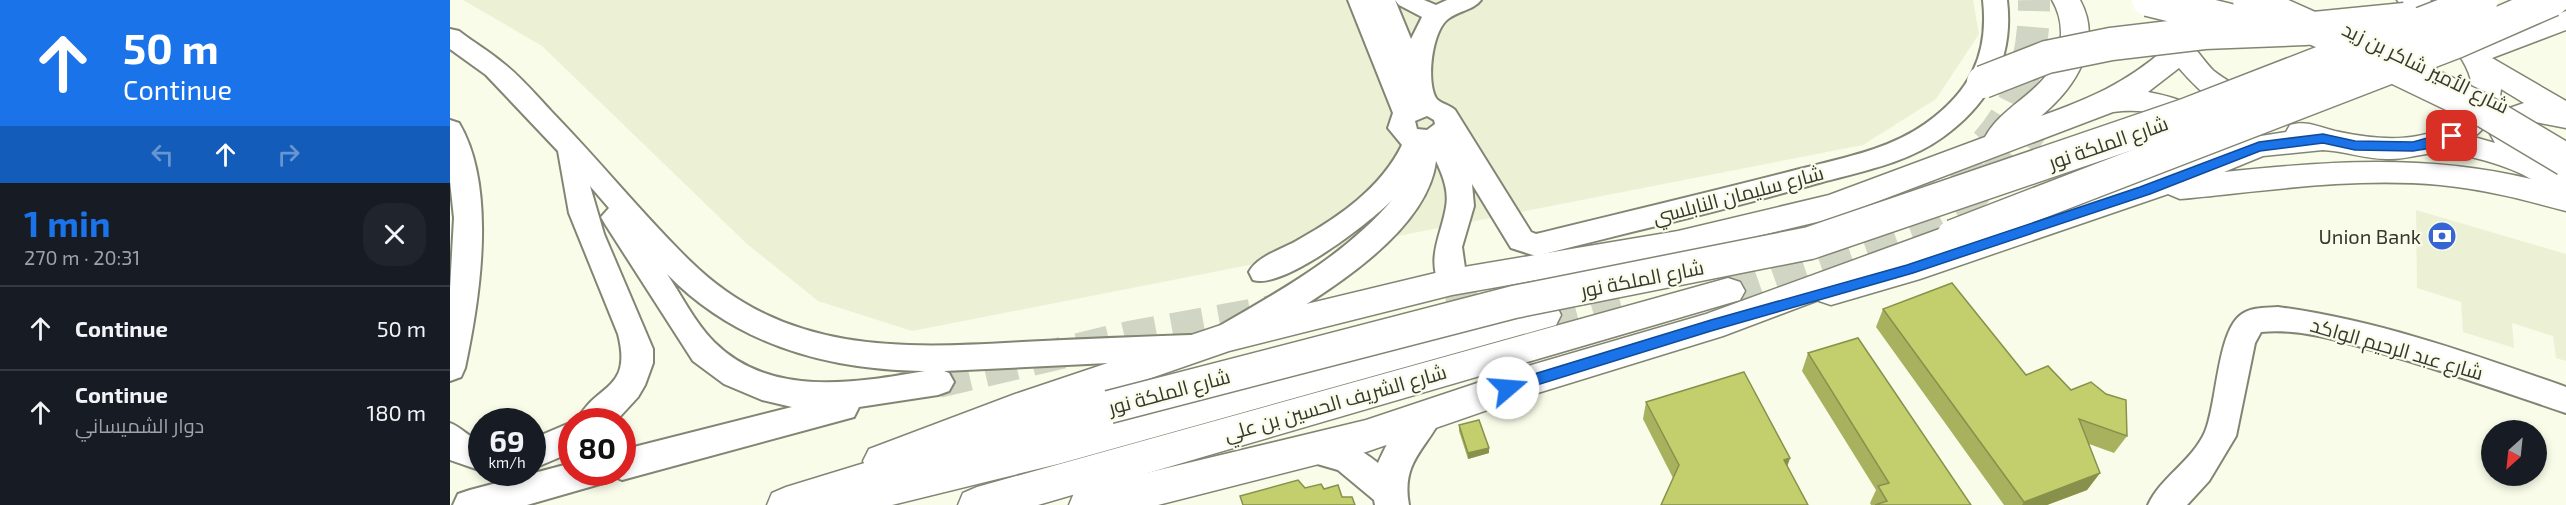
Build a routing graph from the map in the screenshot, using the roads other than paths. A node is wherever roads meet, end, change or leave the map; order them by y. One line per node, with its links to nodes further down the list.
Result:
1 (1360, 0): 23 (street)
2 (1383, 0): 23 (street)
3 (1407, 0): 15 (street)
4 (1468, 0): 15 (street)
5 (1995, 0): 22 (street, شارع سليمان النابلسي)
6 (2066, 0): 32 (main road)
7 (2148, 0): 18 (main road, bridge)
8 (2167, 0): 20 (main road)
9 (2249, 0): 33 (main road, شارع الأمير شاكر بن زيد, bridge)
10 (2283, 0): 28 (main road, شارع الأمير شاكر بن زيد, bridge)
11 (2411, 0): 21 (main road)
12 (2482, 0): 16 (main road, شارع الملكة نور, bridge)
13 (2489, 0): 17 (main road)
14 (2552, 0): 44 (main road, شارع الملكة نور, bridge)
15 (1437, 13): 23 (street)
16 (2448, 14): 18 (main road, bridge); 59 (main road, شارع الملكة نور, bridge)
17 (2566, 19): 21 (main road)
18 (2268, 29): 22 (main road, bridge)
19 (450, 37): 31 (street)
20 (2180, 52): 24 (main road); 29 (main road)
21 (2476, 59): 25 (main road); 30 (main road)
22 (1983, 82): 27 (street, شارع سليمان النابلسي)
23 (1417, 102): 27 (street); 27 (street)
24 (2109, 102): 32 (main road); 35 (main road)
25 (2566, 116): 34 (main road)
26 (450, 129): 42 (street)
27 (1433, 136): 39 (street); 40 (street); 45 (street)
28 (2566, 138)
29 (2323, 139): 30 (main road); 35 (main road)
30 (2438, 142): 34 (main road)
31 (571, 147): 46 (street); 49 (street); 54 (street)
32 (1988, 150): 40 (main road)
33 (2566, 160)
34 (2530, 164): 36 (main road)
35 (2191, 172): 37 (main road)
36 (2566, 185)
37 (2145, 190): 38 (main road); 44 (main road)
38 (2566, 199)
39 (1263, 272)
40 (1452, 282): 45 (main road)
41 (1728, 291): 61 (main road, شارع الشريف الحسين بن علي)
42 (457, 302): 47 (street)
43 (1544, 315): 60 (main road, شارع الشريف الحسين بن علي)
44 (1711, 326): 50 (main road, شارع الملكة نور)
45 (1227, 337): 46 (main road)
46 (1195, 347): 58 (main road)
47 (450, 368)
48 (2566, 400): 63 (street, شارع عبد الرحيم الواكد)
49 (608, 408)
50 (1427, 415): 52 (main road, شارع الملكة نور); 56 (street)
51 (450, 437): 53 (street)
52 (1312, 449): 56 (street); 62 (main road, شارع الملكة نور)
53 (468, 452)
54 (636, 461)
55 (558, 482): 57 (street)
56 (1390, 498)
57 (470, 505)
58 (769, 505)
59 (786, 505)
60 (820, 505)
61 (977, 505)
62 (1088, 505)
63 (2165, 505)

